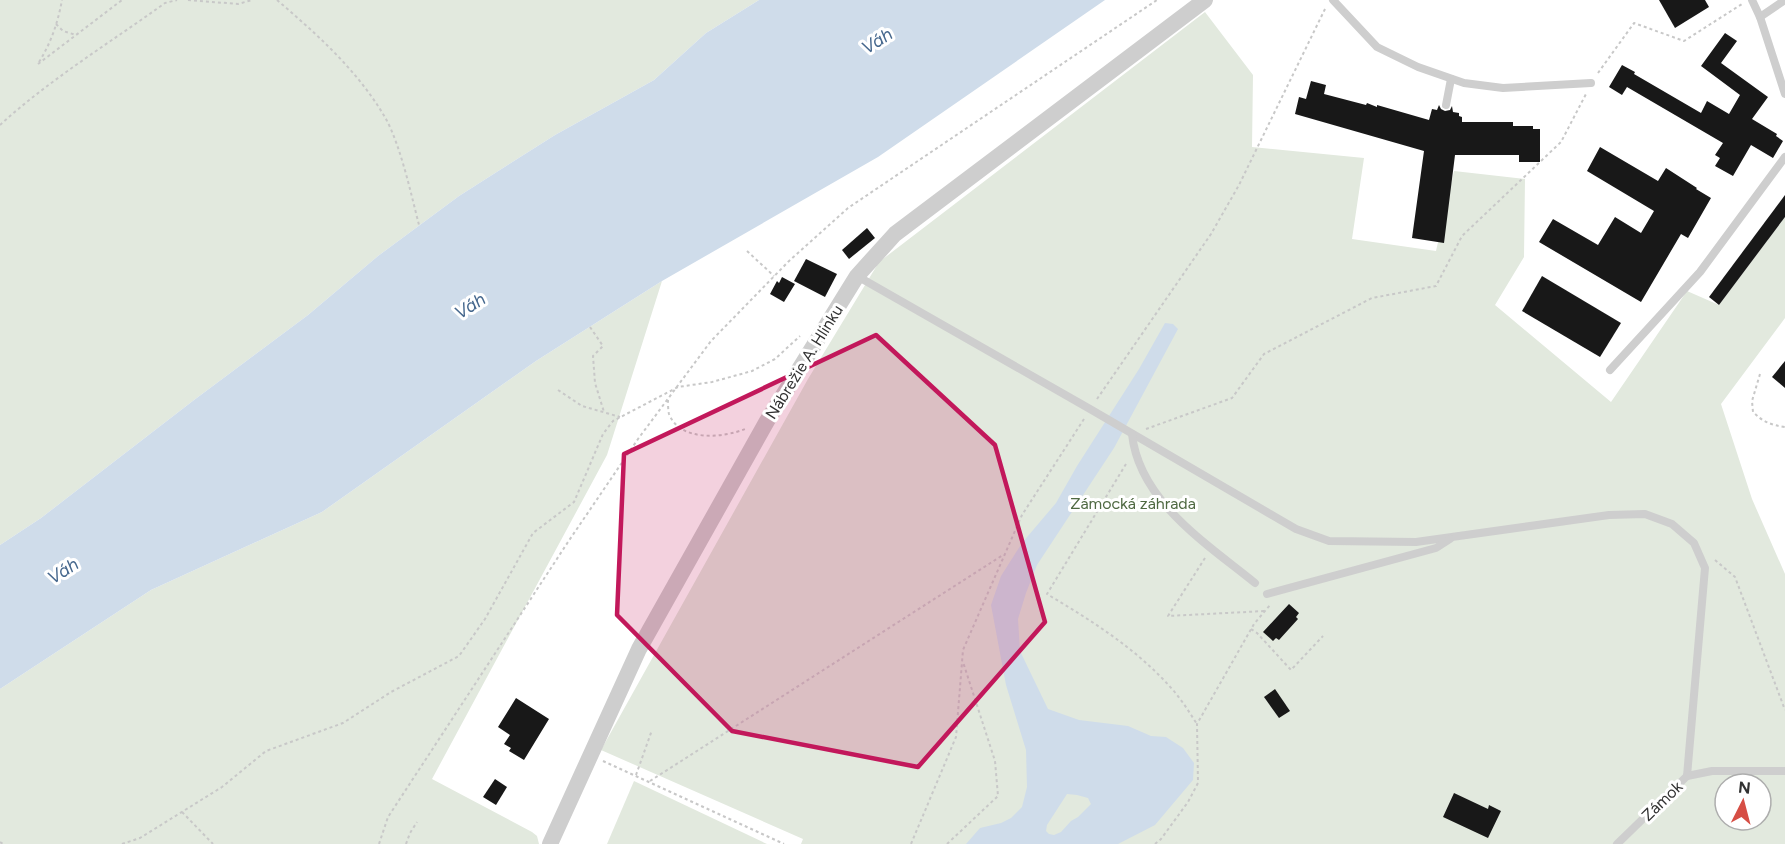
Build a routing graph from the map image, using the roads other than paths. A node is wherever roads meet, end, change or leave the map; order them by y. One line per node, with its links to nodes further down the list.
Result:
1 (1205, 0): 11 (street, Nábrežie A. Hlinku)
2 (1334, 0): 6 (lane)
3 (1752, 0): 5 (lane)
4 (1785, 0): 5 (lane)
5 (1760, 17): 8 (lane)
6 (1451, 78): 7 (lane); 9 (lane)
7 (1592, 82)
8 (1785, 94)
9 (1446, 105)
10 (1785, 157): 12 (lane)
11 (857, 276): 13 (lane); 19 (street, Nábrežie A. Hlinku)
12 (1610, 370)
13 (1130, 432): 14 (lane); 15 (lane)
14 (1454, 537): 16 (lane); 18 (lane)
15 (1255, 583)
16 (1267, 594)
17 (1785, 771): 18 (lane, Zámok)
18 (1687, 776): 20 (lane, Zámok)
19 (550, 844)
20 (1617, 844)

